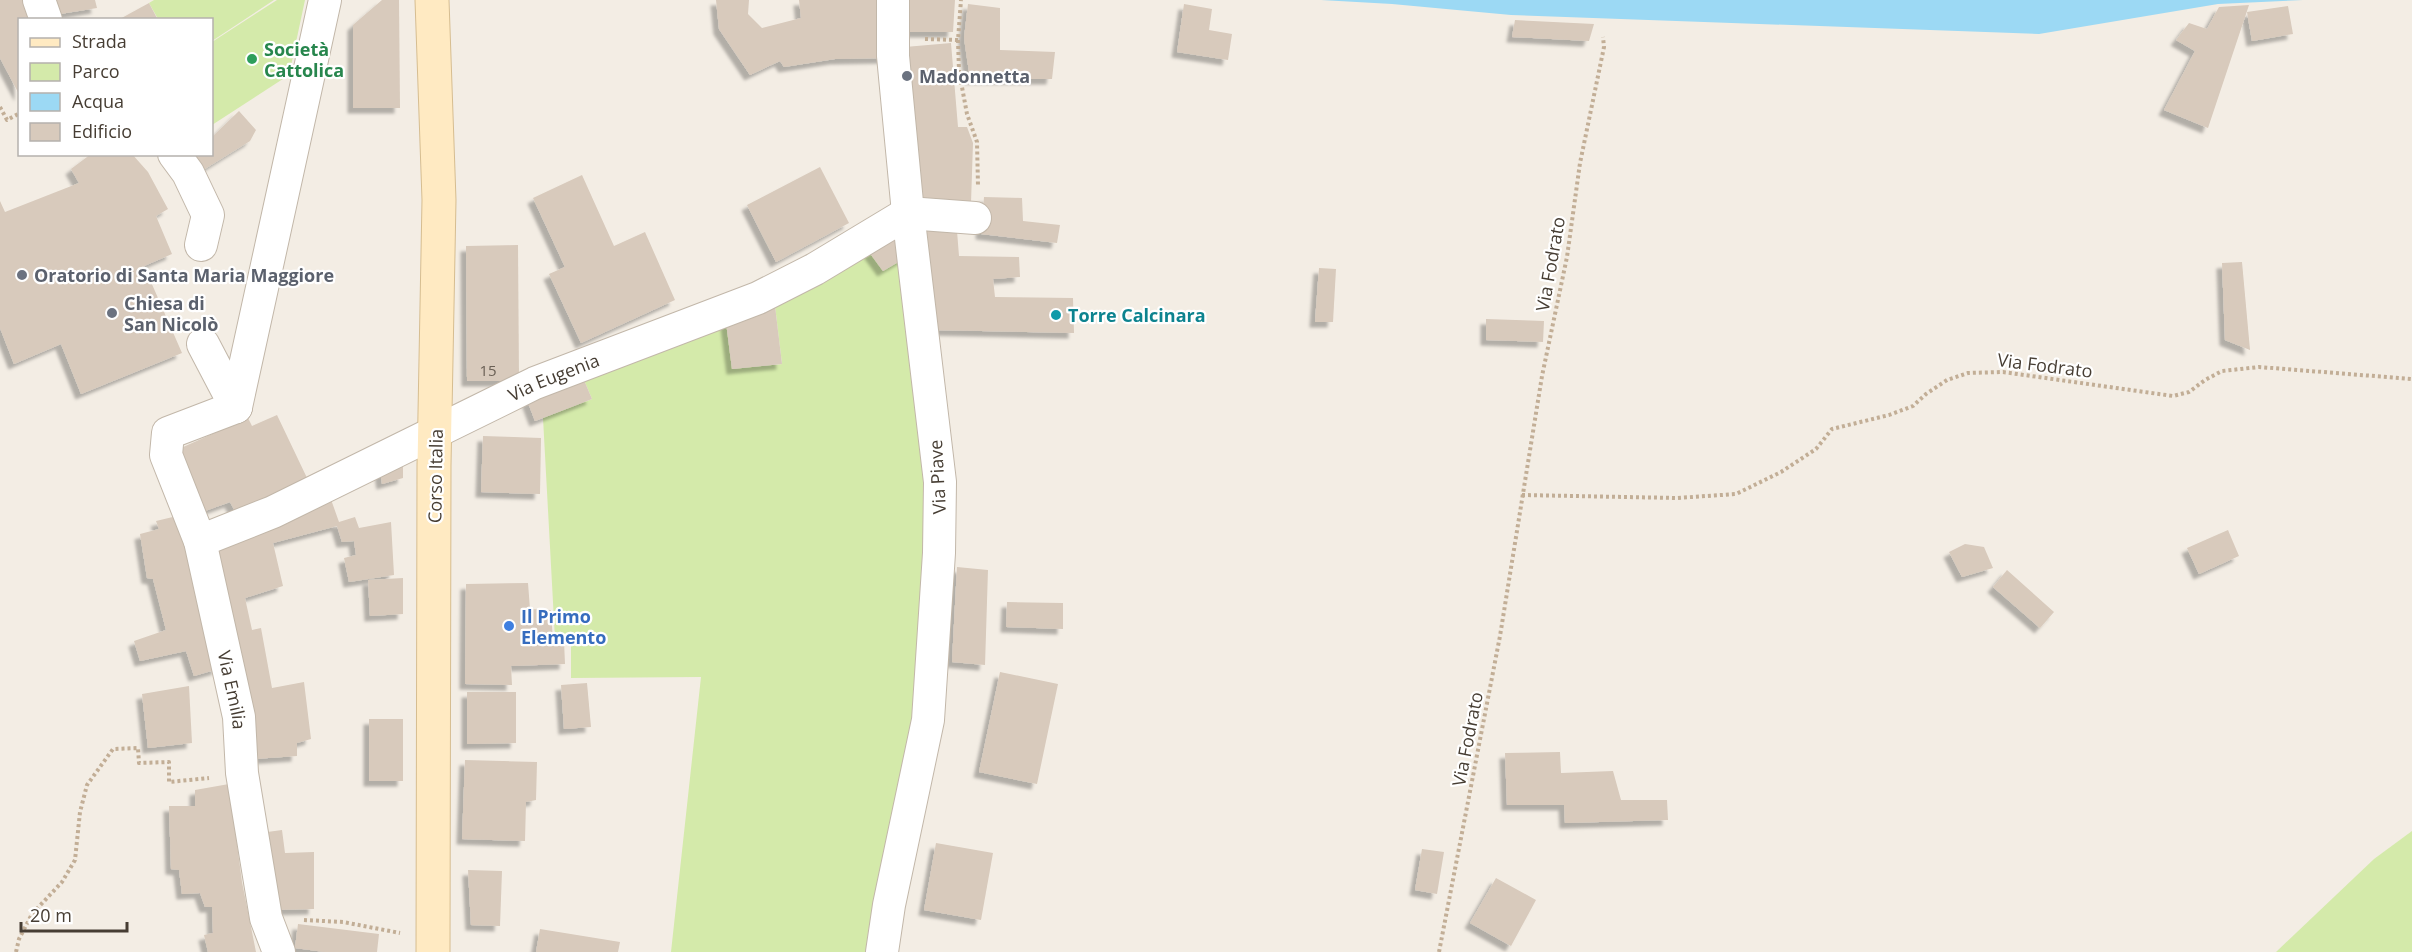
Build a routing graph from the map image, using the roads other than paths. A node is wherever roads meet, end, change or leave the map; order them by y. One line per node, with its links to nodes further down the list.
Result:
1 (39, 0): 5 (street)
2 (325, 0): 11 (street)
3 (432, 0): 12 (main road, Corso Italia)
4 (893, 0): 7 (street, Via Piave)
5 (45, 18)
6 (175, 156): 9 (street)
7 (908, 213): 8 (street); 12 (street, Via Eugenia); 16 (street, Via Piave)
8 (975, 218)
9 (201, 246)
10 (203, 344): 11 (street)
11 (236, 407): 13 (street, Via Emilia)
12 (435, 433): 13 (street, Via Eugenia); 15 (main road, Corso Italia)
13 (200, 541): 14 (street, Via Emilia)
14 (279, 952)
15 (433, 952)
16 (882, 952)

